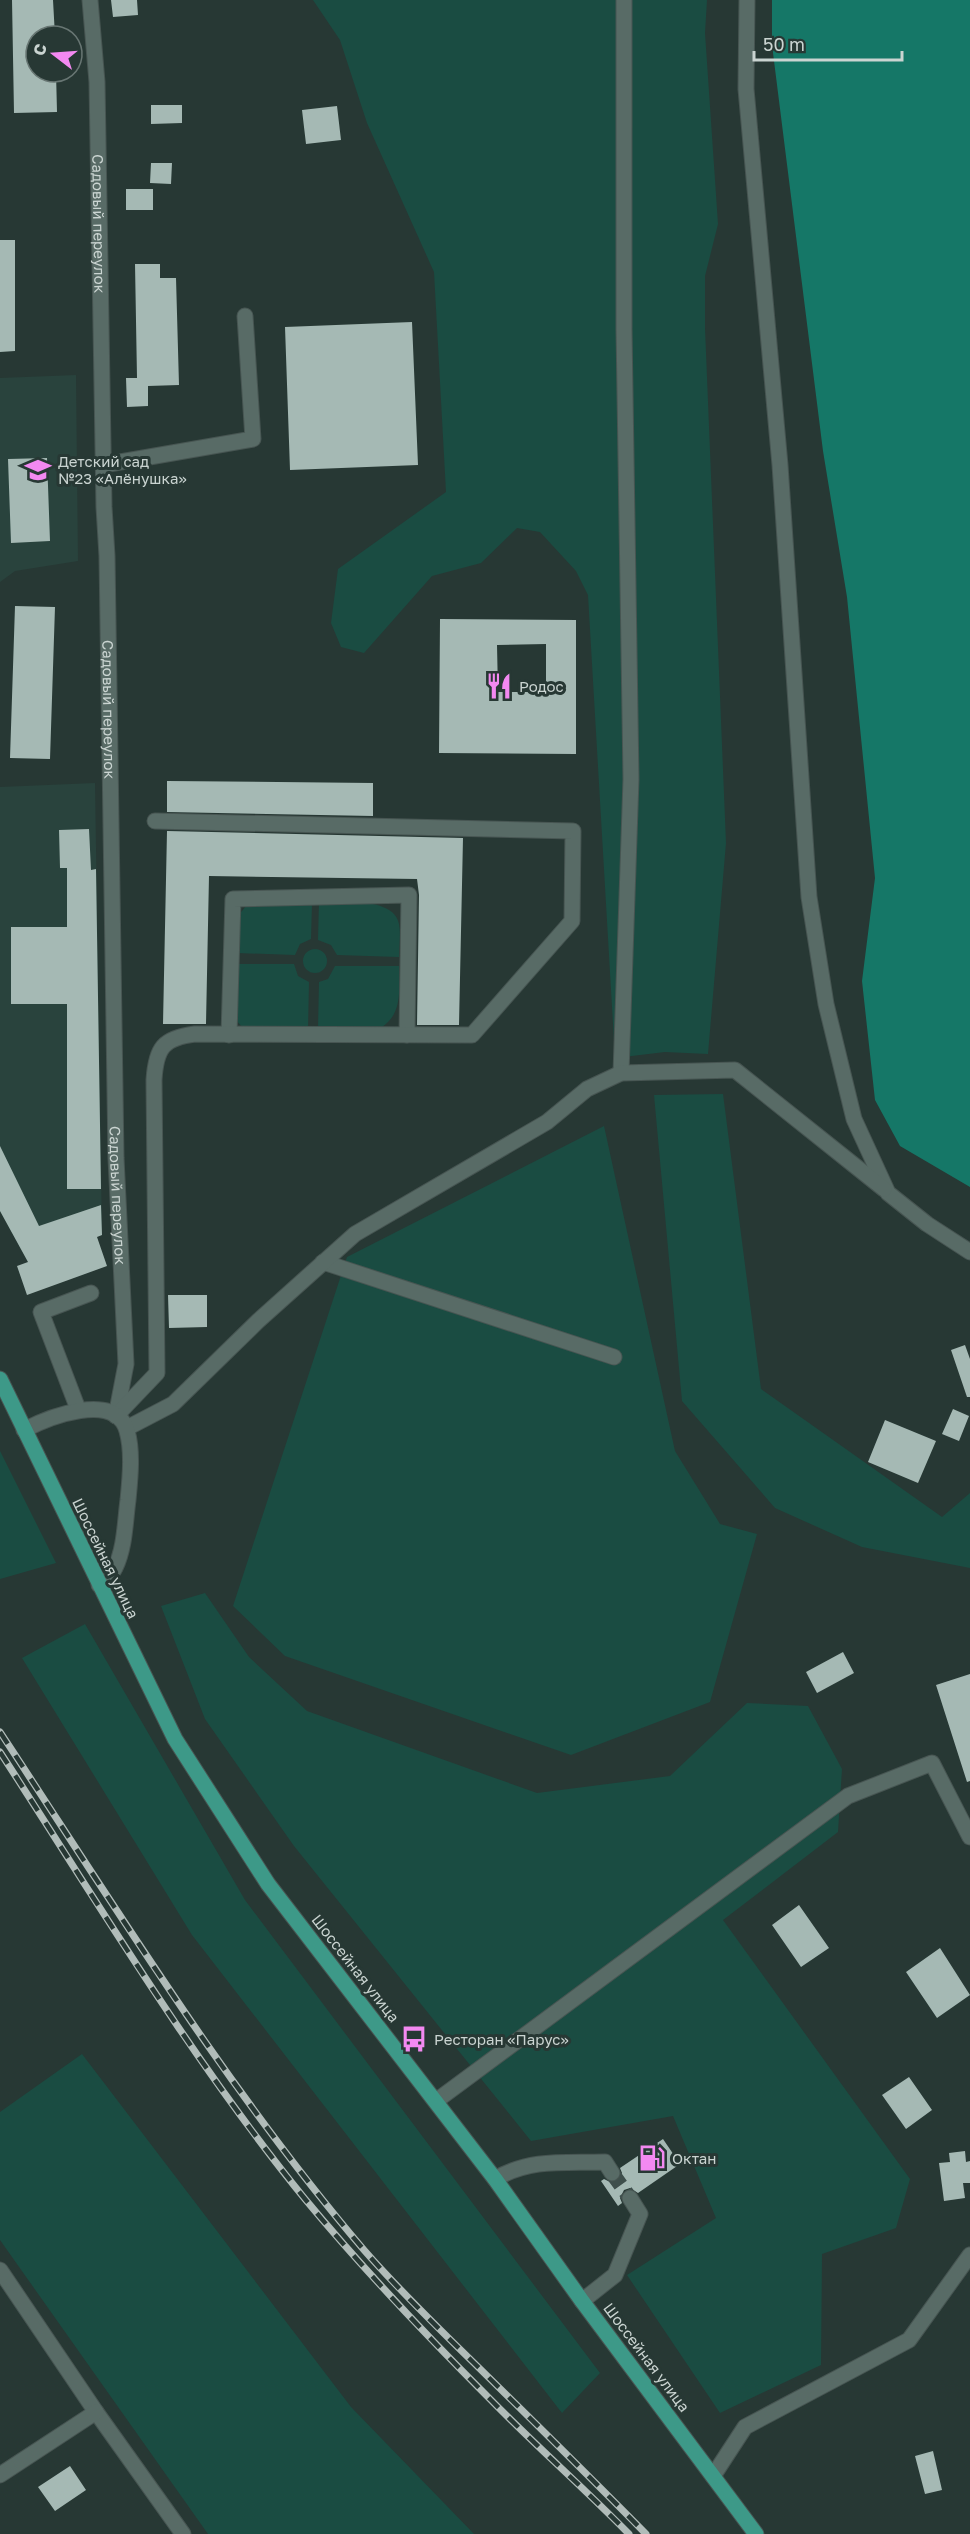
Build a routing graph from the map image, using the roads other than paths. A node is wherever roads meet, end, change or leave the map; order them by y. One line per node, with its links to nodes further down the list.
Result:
1 (90, 0): 5 (street, Садовый переулок)
2 (624, 0): 9 (street)
3 (747, 0): 10 (street)
4 (245, 316): 5 (street)
5 (103, 465): 17 (street, Садовый переулок)
6 (155, 821): 8 (street)
7 (229, 1035): 8 (street); 8 (street); 17 (street)
8 (407, 1035)
9 (621, 1073): 10 (street); 12 (street)
10 (888, 1193): 11 (street)
11 (970, 1252)
12 (323, 1262): 14 (street); 18 (street)
13 (91, 1293): 16 (street)
14 (614, 1357)
15 (0, 1380): 19 (main road, Шоссейная улица)
16 (78, 1409): 17 (street); 19 (street)
17 (116, 1416): 18 (street)
18 (127, 1428): 20 (street)
19 (24, 1430): 20 (main road, Шоссейная улица)
20 (99, 1585): 22 (main road, Шоссейная улица)
21 (970, 1838): 22 (street)
22 (436, 2101): 24 (main road, Шоссейная улица)
23 (612, 2173): 24 (street)
24 (495, 2179): 28 (main road, Шоссейная улица)
25 (630, 2198): 28 (street)
26 (970, 2255): 31 (street)
27 (0, 2270): 29 (street)
28 (582, 2301): 31 (main road, Шоссейная улица)
29 (96, 2412): 30 (street); 32 (street)
30 (0, 2475)
31 (713, 2476): 33 (main road, Шоссейная улица)
32 (183, 2534)
33 (756, 2534)

